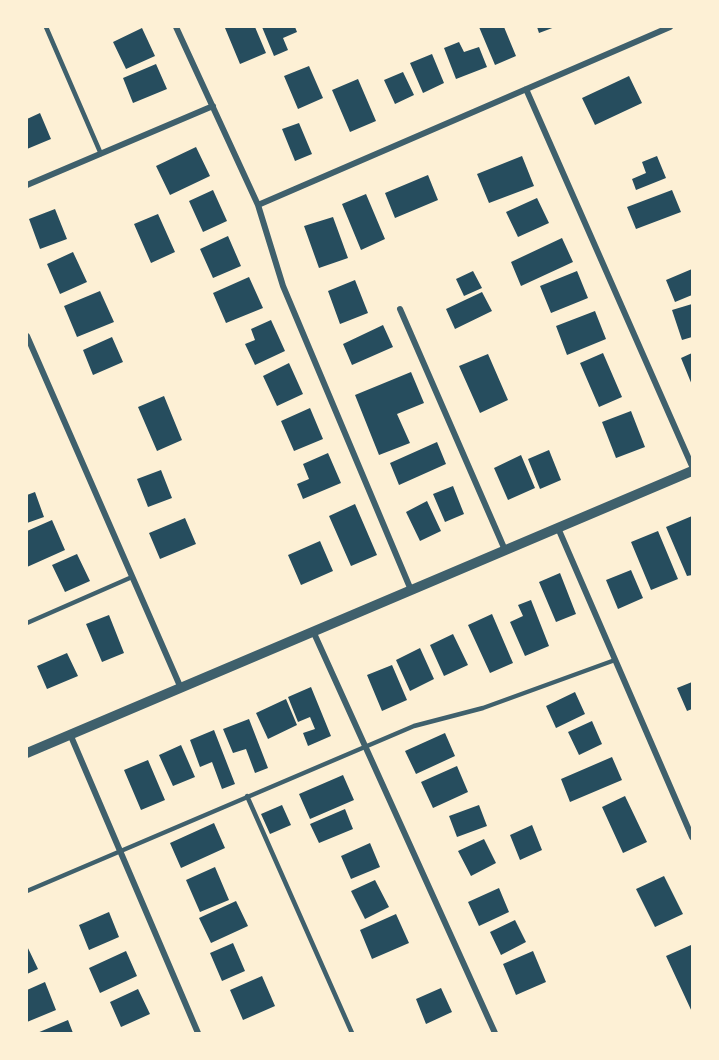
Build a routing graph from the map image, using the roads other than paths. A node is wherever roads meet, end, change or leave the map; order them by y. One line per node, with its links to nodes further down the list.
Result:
1 (46, 27): 6 (lane)
2 (176, 27): 5 (street)
3 (670, 27): 4 (street)
4 (526, 89): 8 (street); 11 (street)
5 (213, 106): 6 (street); 8 (street)
6 (101, 154): 7 (street)
7 (27, 185)
8 (258, 205): 15 (street)
9 (400, 309): 13 (street)
10 (27, 336): 14 (street)
11 (692, 469): 12 (street)
12 (557, 527): 13 (street); 18 (street)
13 (505, 550): 15 (street)
14 (132, 577): 16 (lane); 19 (street)
15 (411, 590): 17 (street)
16 (27, 623)
17 (313, 631): 19 (street); 21 (street)
18 (615, 660): 21 (lane); 24 (street)
19 (180, 686): 20 (street)
20 (70, 735): 22 (street); 25 (street)
21 (365, 745): 23 (lane); 29 (street)
22 (27, 753)
23 (247, 796): 25 (lane); 28 (lane)
24 (692, 837)
25 (120, 851): 26 (lane); 27 (street)
26 (27, 891)
27 (198, 1033)
28 (352, 1033)
29 (495, 1033)

